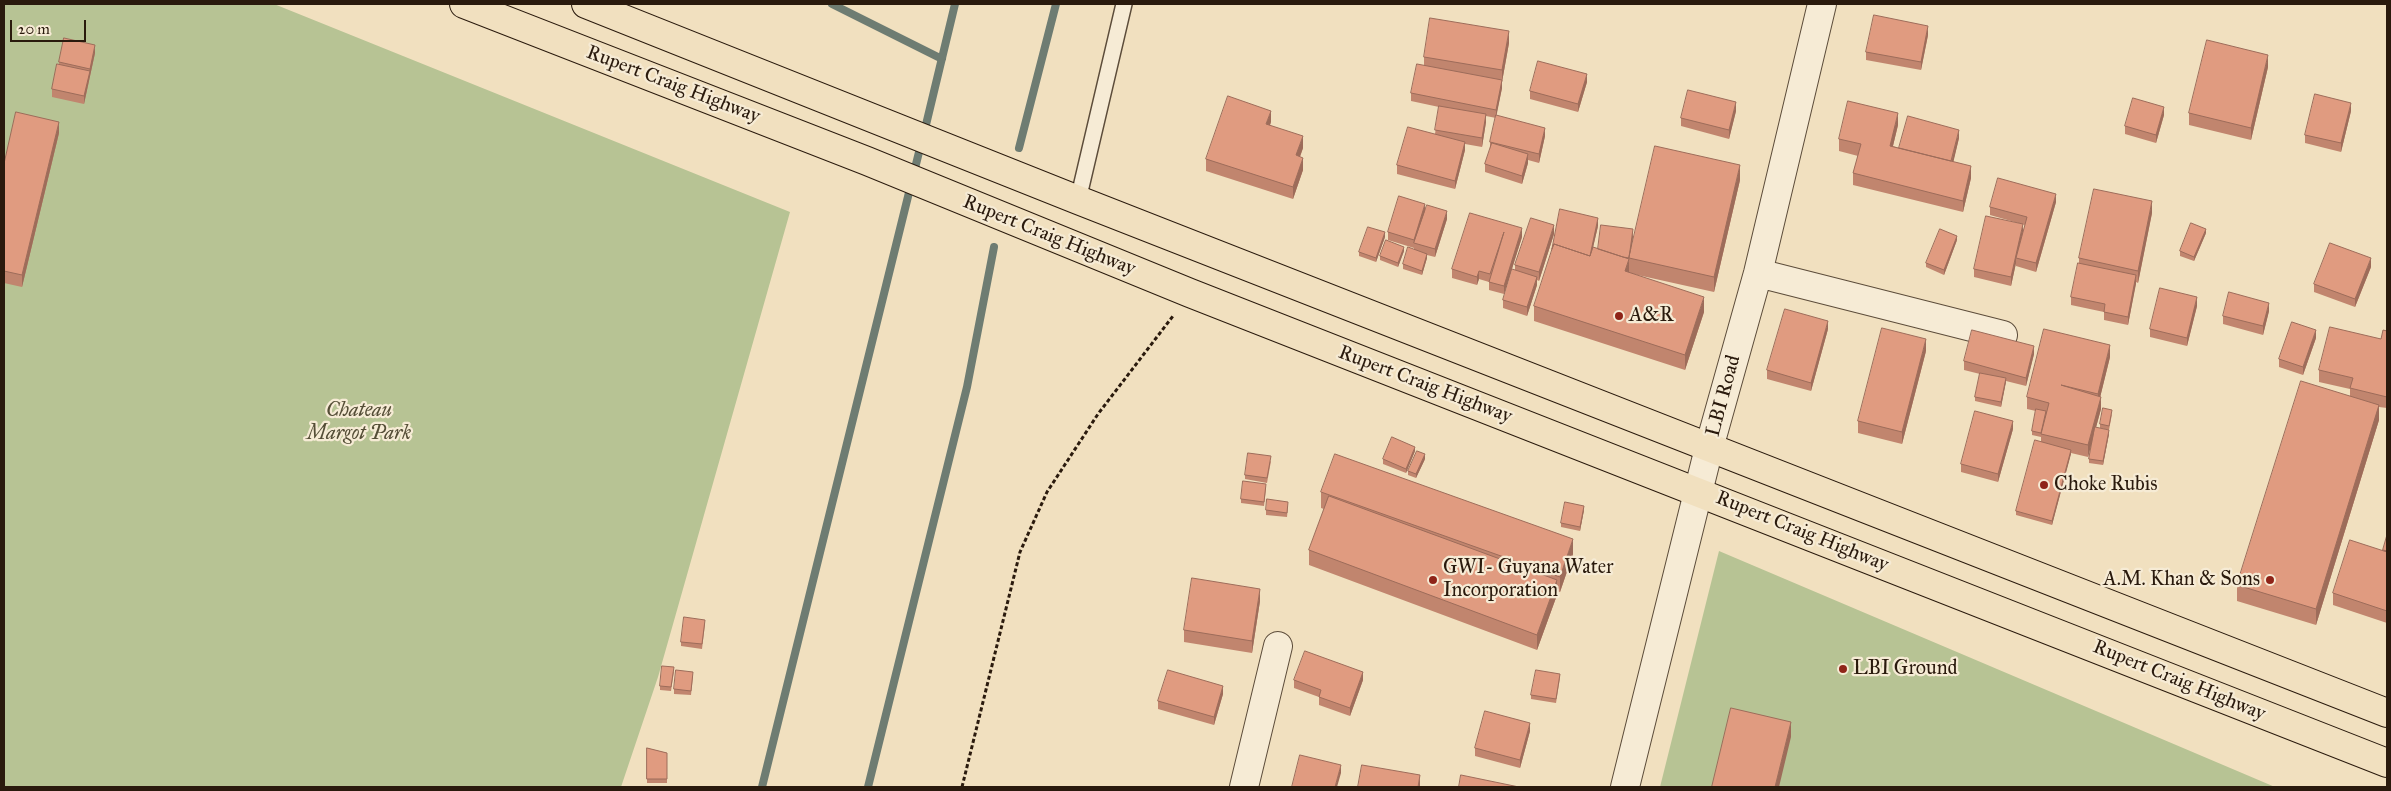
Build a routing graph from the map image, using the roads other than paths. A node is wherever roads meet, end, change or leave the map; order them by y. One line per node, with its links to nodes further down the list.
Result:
1 (464, 4): 9 (main road, Rupert Craig Highway)
2 (586, 4): 5 (main road, Rupert Craig Highway)
3 (1124, 4): 5 (lane)
4 (1822, 4): 6 (street, LBI Road)
5 (1078, 200): 8 (main road, Rupert Craig Highway)
6 (1758, 272): 7 (street); 8 (street, LBI Road)
7 (2003, 335)
8 (1709, 448): 9 (street, LBI Road); 11 (main road, Rupert Craig Highway)
9 (1698, 491): 12 (main road, Rupert Craig Highway); 14 (street, LBI Road)
10 (1278, 646): 13 (street)
11 (2387, 713)
12 (2387, 763)
13 (1244, 787)
14 (1625, 787)

